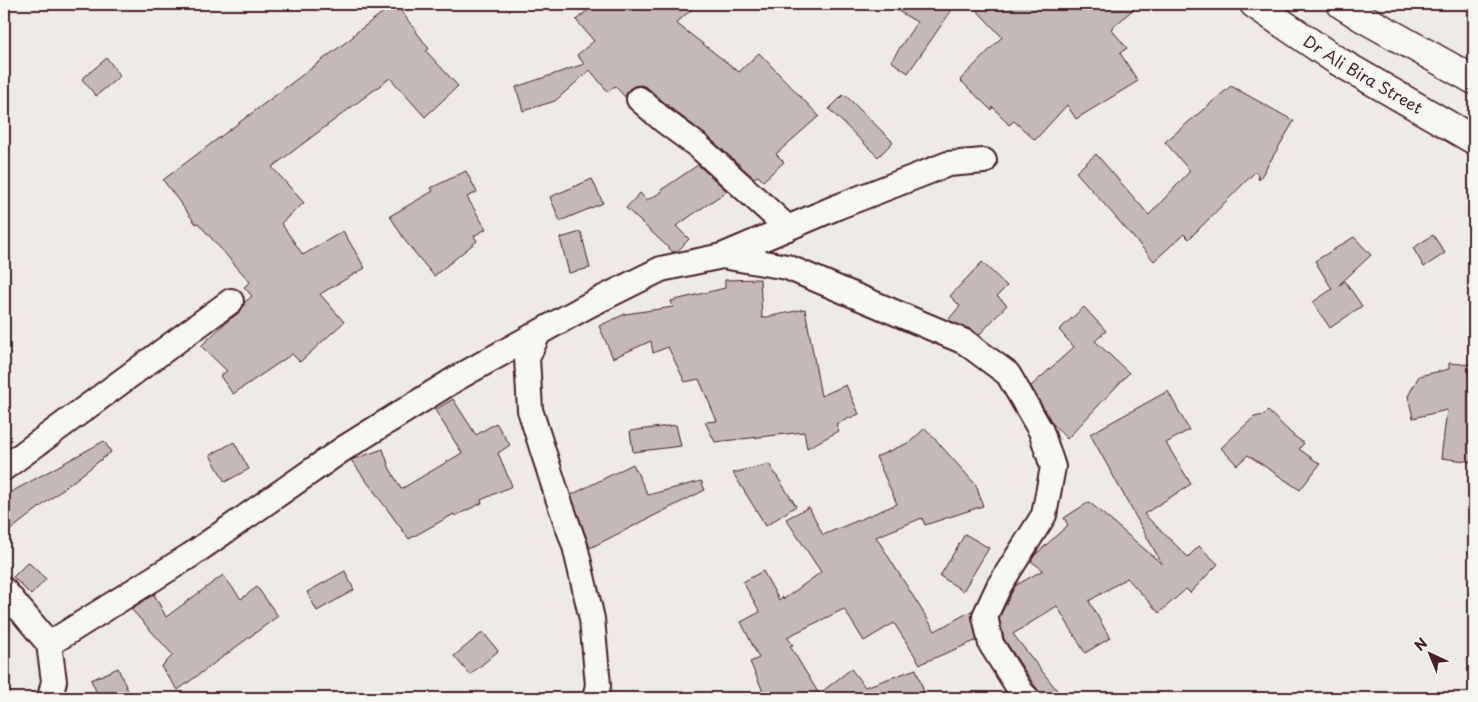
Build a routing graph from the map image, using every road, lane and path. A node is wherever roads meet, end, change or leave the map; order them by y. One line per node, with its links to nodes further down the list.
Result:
1 (1254, 4): 5 (main road, Dr Ali Bira Street)
2 (1341, 4): 3 (main road)
3 (1474, 80)
4 (639, 99): 7 (street)
5 (1474, 140)
6 (984, 161): 7 (street)
7 (788, 228): 8 (street)
8 (722, 256): 10 (street); 16 (street)
9 (231, 301): 11 (street)
10 (538, 334): 13 (street); 15 (street)
11 (4, 468)
12 (4, 590): 13 (street)
13 (49, 644): 14 (street)
14 (50, 698)
15 (594, 698)
16 (1027, 698)

